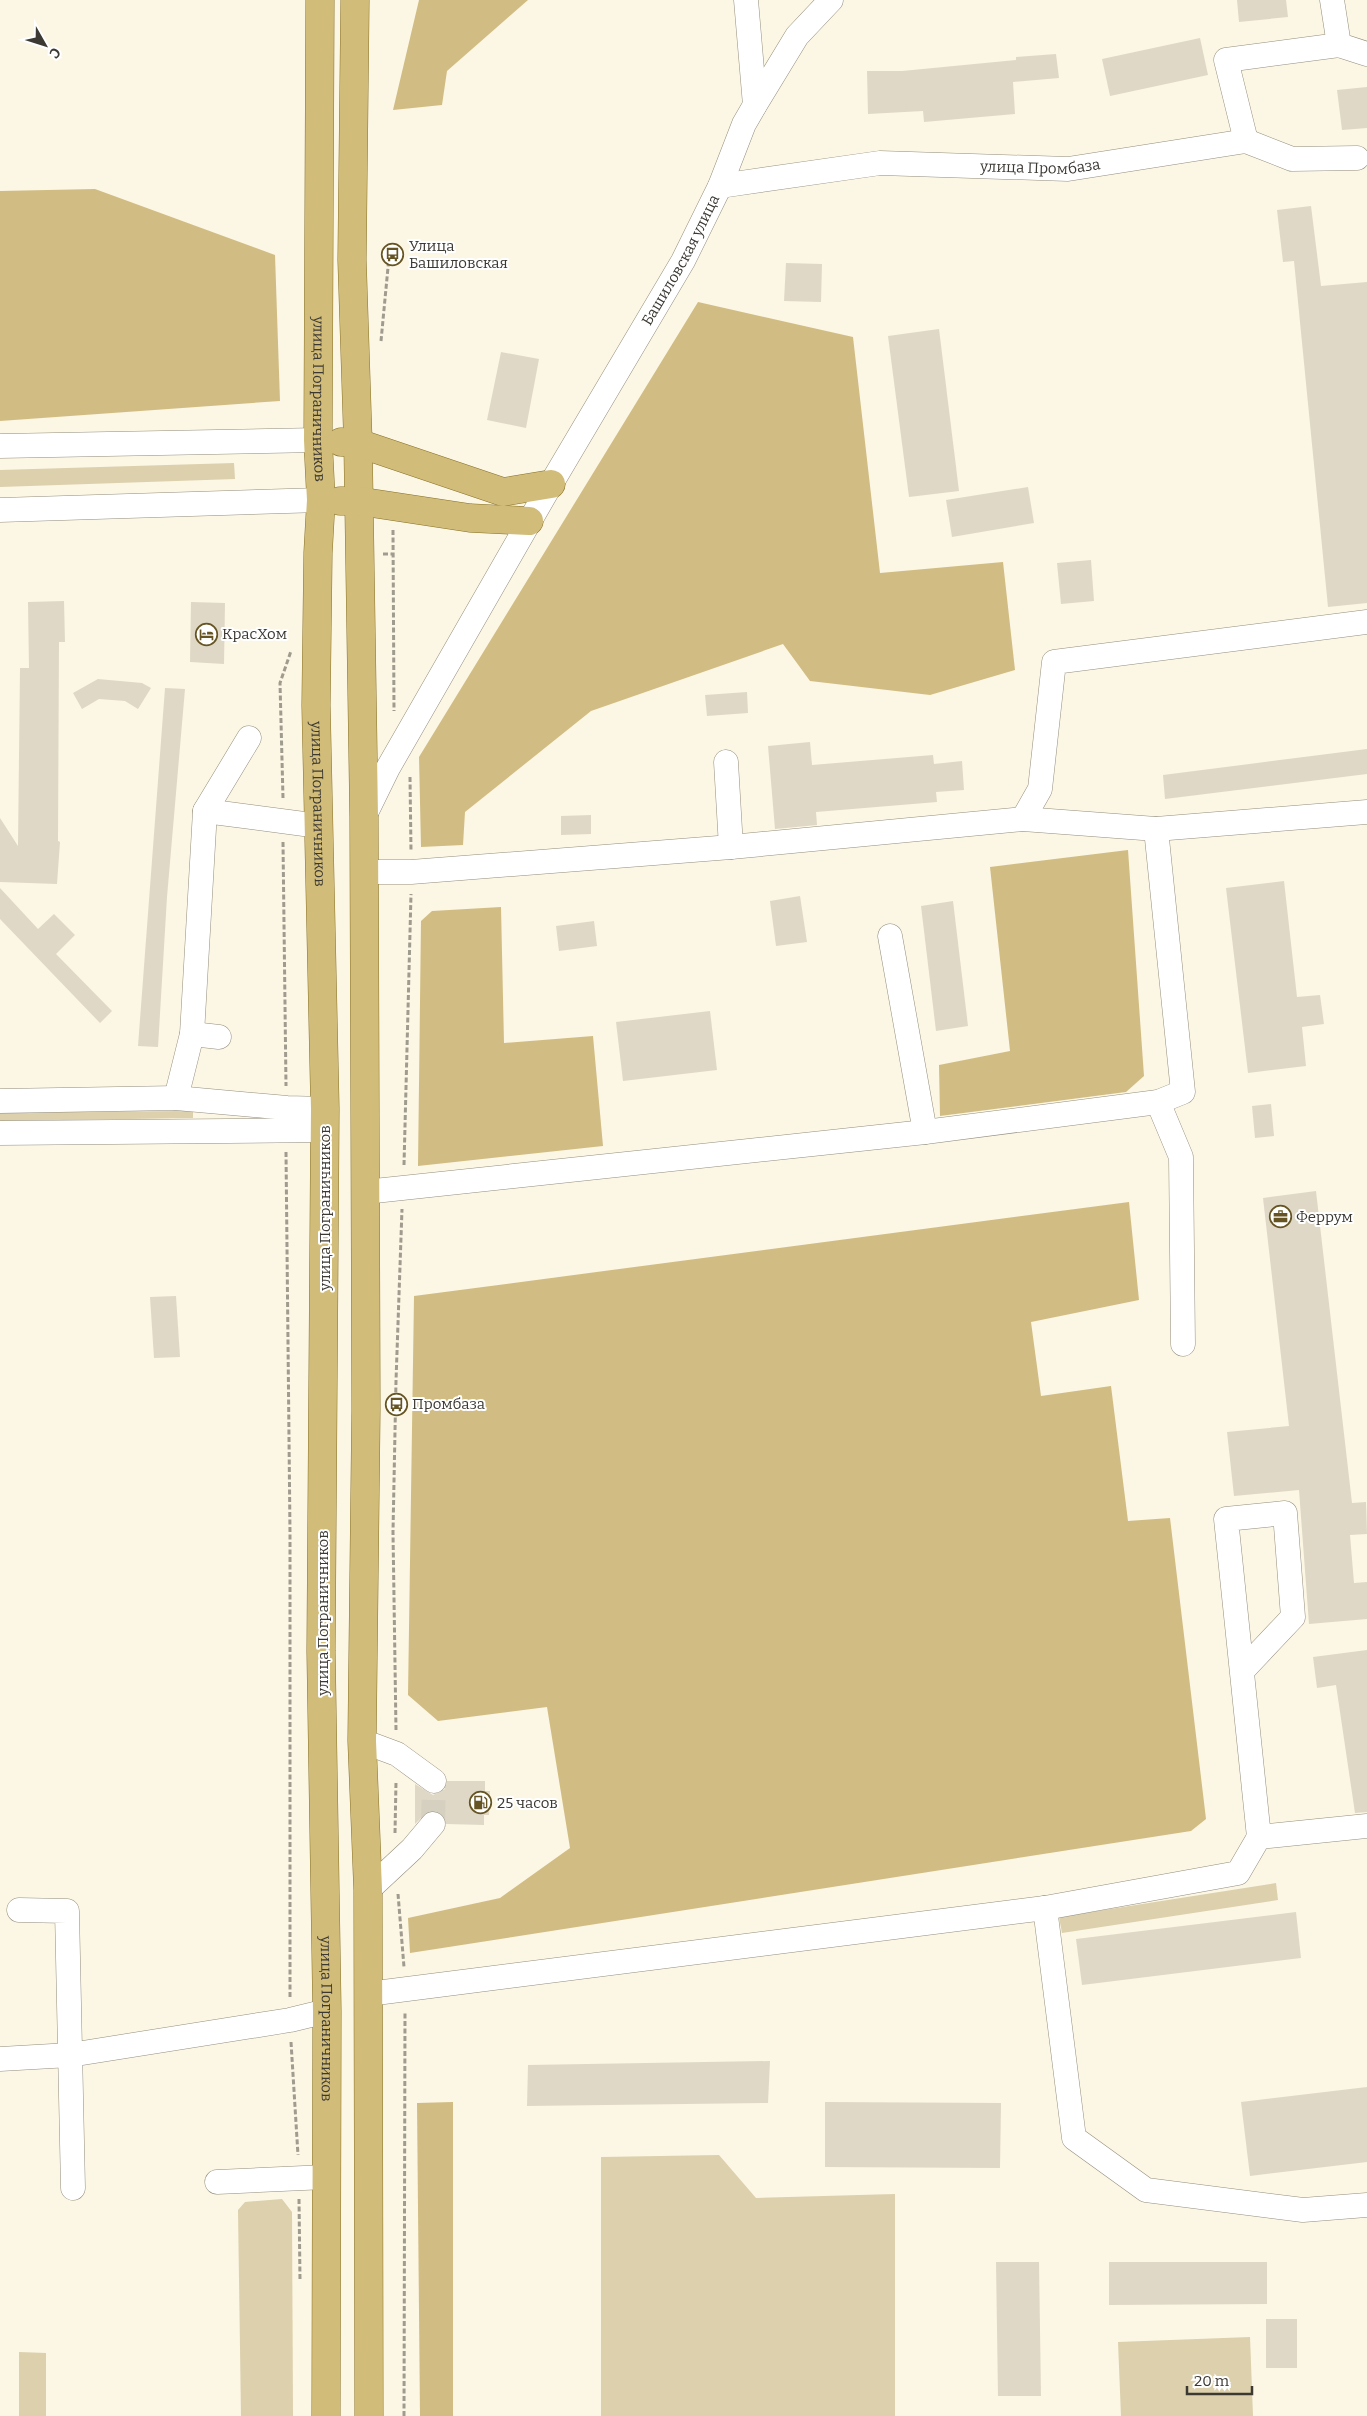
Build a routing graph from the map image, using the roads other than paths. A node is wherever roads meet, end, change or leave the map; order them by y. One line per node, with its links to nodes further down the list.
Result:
1 (320, 0): 12 (main road, улица Пограничников)
2 (355, 0): 13 (main road)
3 (746, 0): 8 (street)
4 (832, 0): 8 (street, Башиловская улица)
5 (1332, 0): 6 (street)
6 (1338, 45): 7 (street); 9 (street)
7 (1367, 54)
8 (755, 105): 11 (street, Башиловская улица)
9 (1246, 141): 10 (street); 11 (street, улица Промбаза)
10 (1357, 158)
11 (720, 186): 15 (street, Башиловская улица)
12 (318, 440): 13 (main road); 14 (street); 16 (main road, улица Пограничников)
13 (358, 444): 15 (main road); 17 (main road)
14 (0, 446)
15 (550, 484): 19 (street, Башиловская улица)
16 (321, 500): 17 (main road); 18 (street); 27 (main road, улица Пограничников)
17 (358, 502): 19 (main road); 25 (main road)
18 (0, 510)
19 (530, 521): 25 (street, Башиловская улица)
20 (1367, 622): 26 (street)
21 (249, 738): 23 (street)
22 (726, 762): 29 (street)
23 (205, 811): 27 (street); 32 (street)
24 (1367, 812): 28 (street)
25 (364, 817): 30 (main road)
26 (1023, 819): 28 (street); 29 (street)
27 (318, 826): 38 (main road, улица Пограничников)
28 (1156, 829): 36 (street)
29 (731, 847): 30 (street)
30 (364, 872): 41 (main road)
31 (890, 936): 39 (street)
32 (192, 1034): 33 (street); 34 (street)
33 (219, 1037)
34 (176, 1098): 35 (street); 37 (street)
35 (0, 1101)
36 (1158, 1102): 39 (street); 42 (street)
37 (286, 1119): 38 (street); 40 (street)
38 (325, 1120): 44 (main road, улица Пограничников)
39 (925, 1132): 41 (street)
40 (0, 1133)
41 (365, 1192): 43 (main road)
42 (1183, 1344)
43 (366, 1459): 44 (main road); 45 (main road)
44 (324, 1474): 46 (main road, улица Пограничников)
45 (364, 1603): 46 (main road); 48 (main road)
46 (322, 1604): 57 (main road, улица Пограничников)
47 (1243, 1670): 47 (street); 52 (street)
48 (362, 1741): 49 (street); 53 (main road)
49 (434, 1781)
50 (433, 1824): 53 (street)
51 (1367, 1826): 52 (street)
52 (1259, 1837): 54 (street)
53 (368, 1890): 56 (main road)
54 (1045, 1908): 56 (street); 63 (street)
55 (19, 1910): 58 (street)
56 (368, 1994): 65 (main road)
57 (327, 2011): 58 (street); 60 (main road, улица Пограничников)
58 (70, 2055): 59 (street); 62 (street)
59 (0, 2059)
60 (326, 2177): 61 (street); 64 (main road, улица Пограничников)
61 (217, 2182)
62 (73, 2188)
63 (1367, 2205)
64 (326, 2416)
65 (369, 2416)

